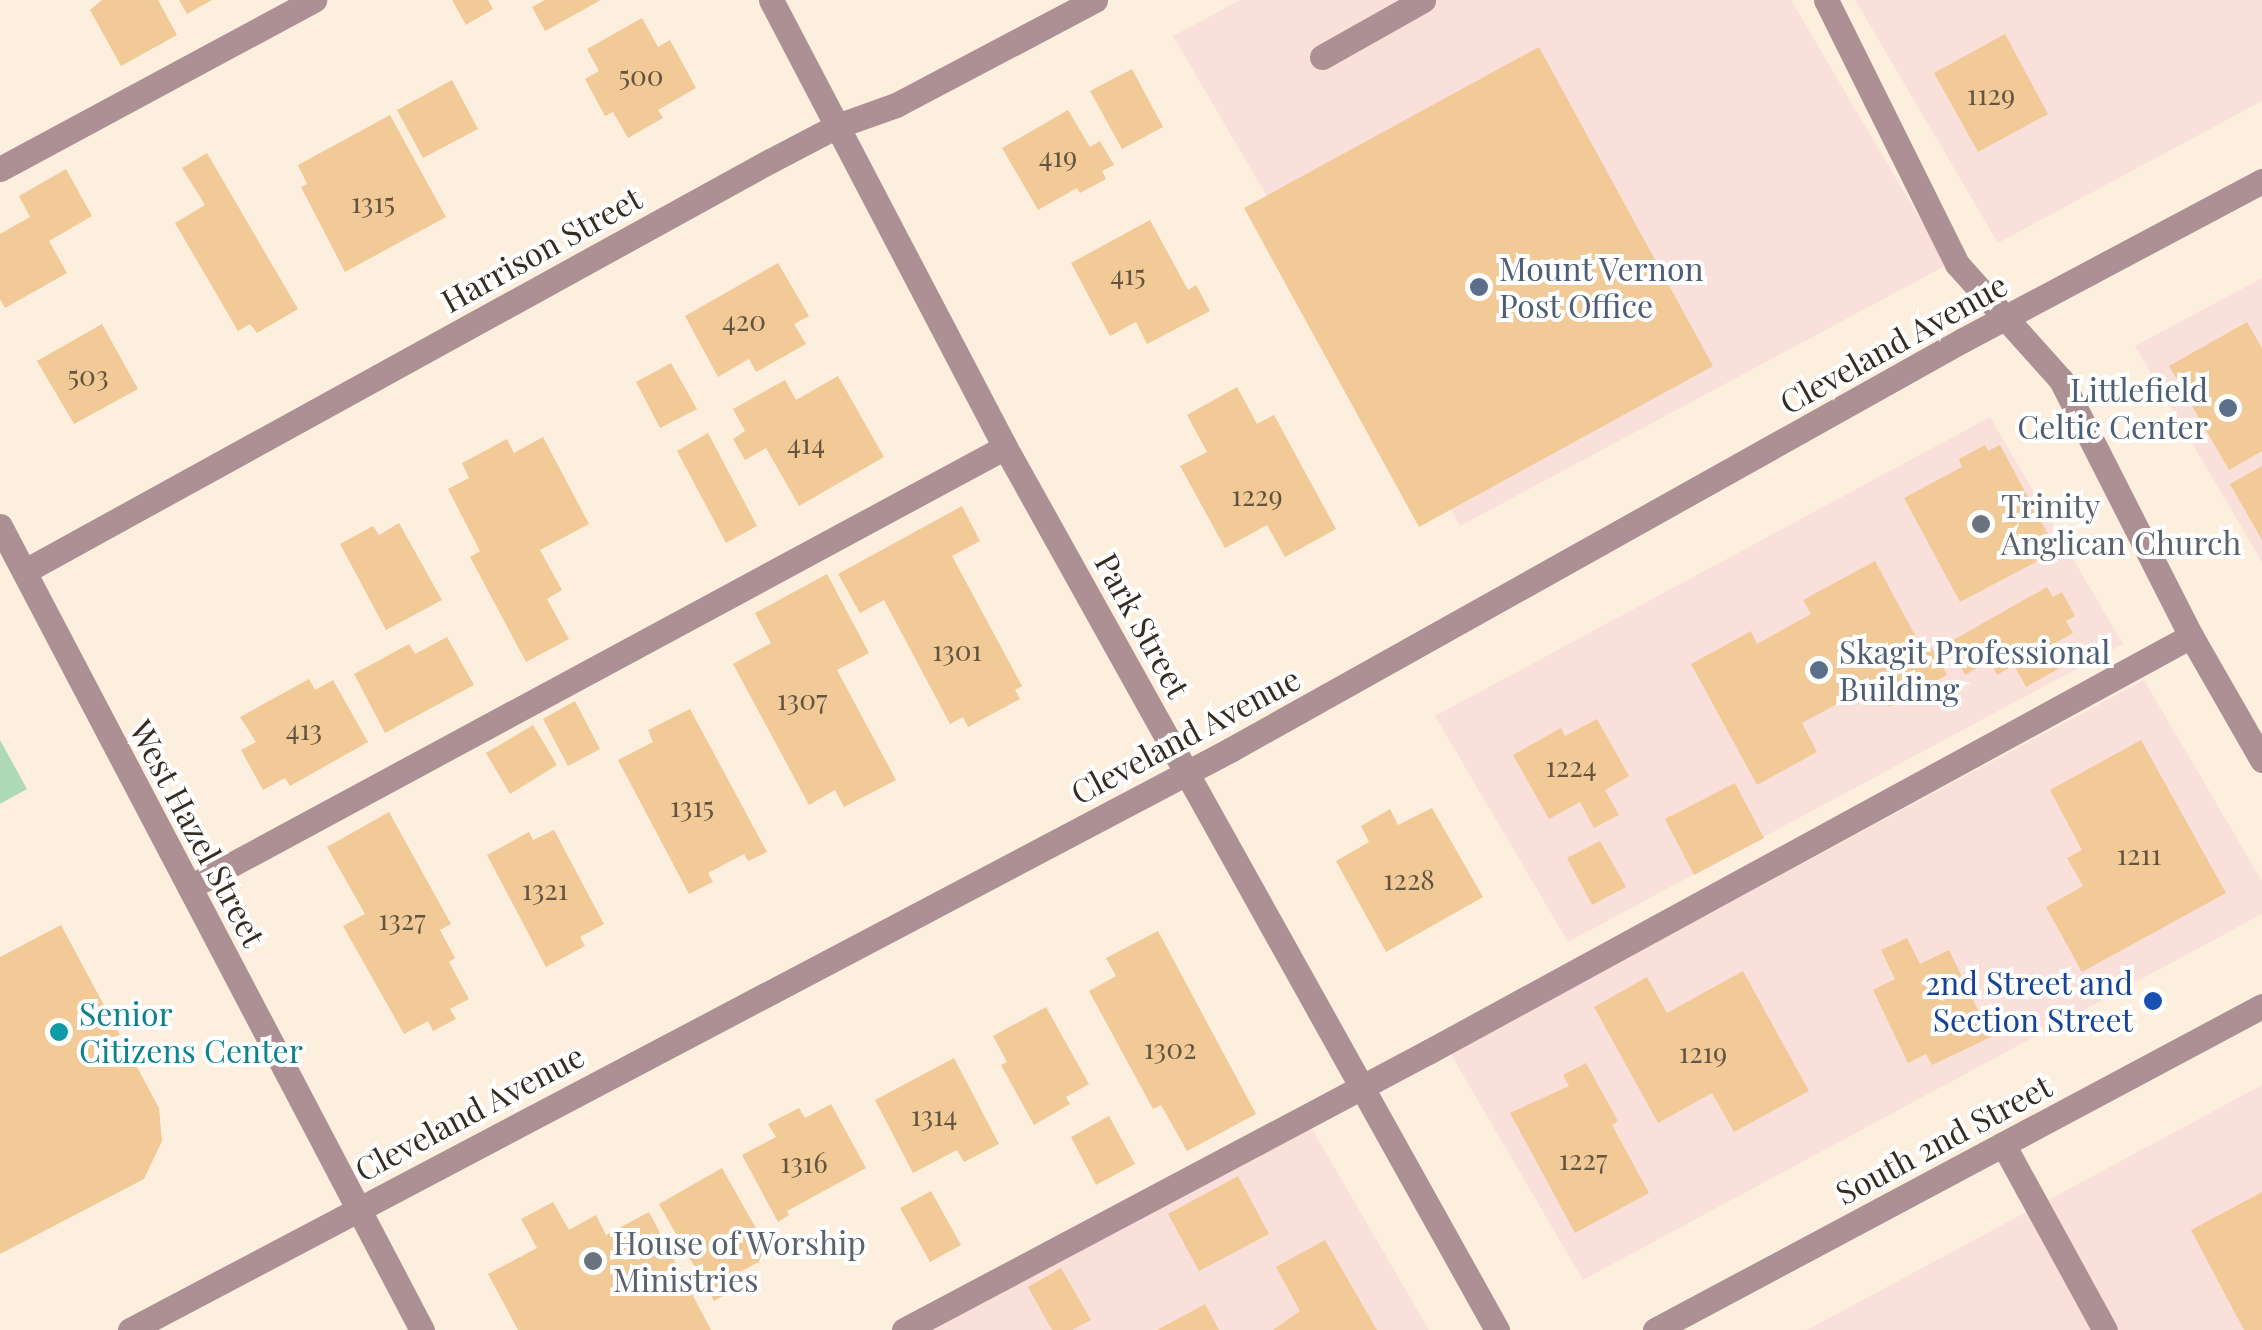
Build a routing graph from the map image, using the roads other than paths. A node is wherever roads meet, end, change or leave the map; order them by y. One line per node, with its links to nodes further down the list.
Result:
1 (314, 0): 8 (street)
2 (770, 0): 7 (street, Park Street)
3 (1095, 0): 7 (street, Harrison Street)
4 (1423, 0): 6 (street)
5 (1826, 0): 10 (street)
6 (1322, 58)
7 (837, 126): 11 (street, Park Street); 13 (street, Harrison Street)
8 (0, 168)
9 (2262, 181): 10 (street, Cleveland Avenue)
10 (2006, 318): 14 (street); 16 (street, Cleveland Avenue)
11 (1005, 447): 16 (street, Park Street); 17 (street)
12 (0, 526): 13 (street, West Hazel Street)
13 (24, 571): 17 (street, West Hazel Street)
14 (2192, 636): 15 (street); 19 (street)
15 (2262, 760)
16 (1188, 772): 19 (street, Park Street); 21 (street, Cleveland Avenue)
17 (190, 888): 21 (street, West Hazel Street)
18 (2262, 1006): 20 (street, South 2nd Street)
19 (1361, 1086): 24 (street); 25 (street, Park Street)
20 (2003, 1144): 26 (street, South 2nd Street); 27 (street)
21 (357, 1208): 22 (street, Cleveland Avenue); 23 (street, West Hazel Street)
22 (130, 1330)
23 (422, 1330)
24 (904, 1330)
25 (1496, 1330)
26 (1656, 1330)
27 (2105, 1330)

